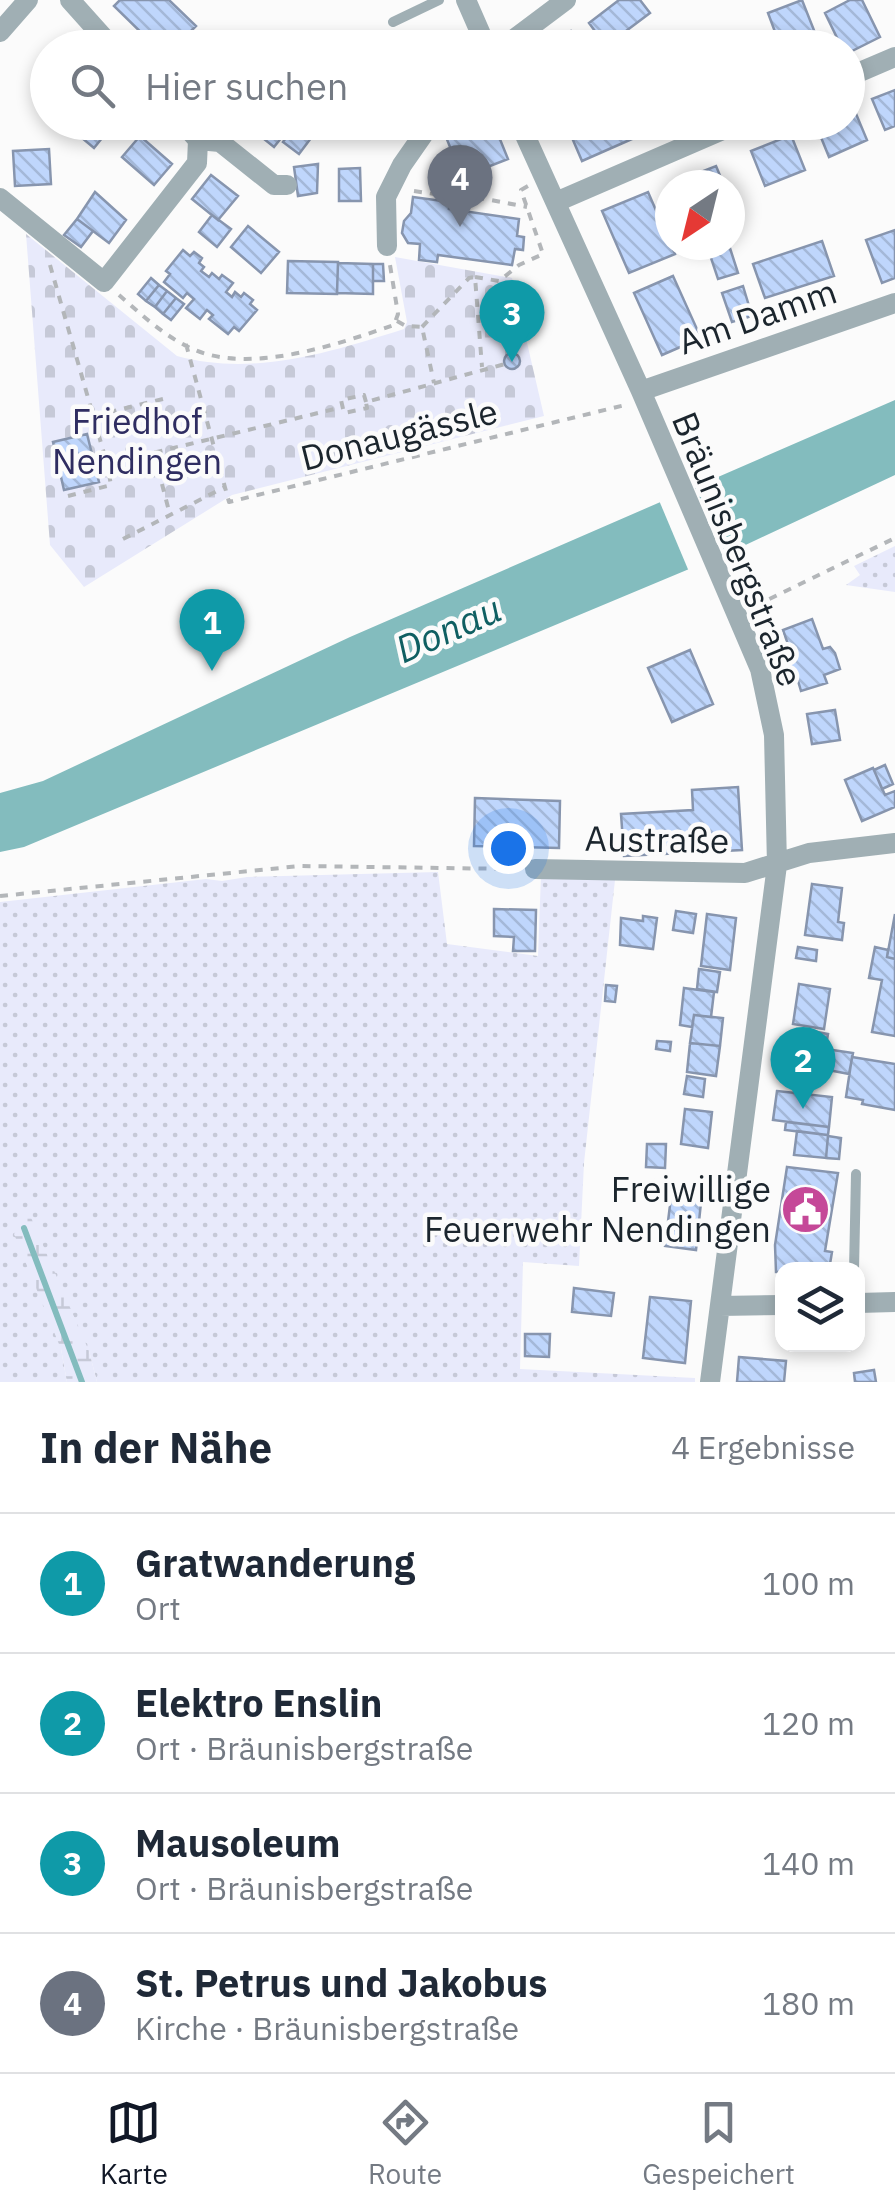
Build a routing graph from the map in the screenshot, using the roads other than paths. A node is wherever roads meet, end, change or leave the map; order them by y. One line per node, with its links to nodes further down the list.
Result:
1 (28, 0): 10 (street)
2 (70, 0): 7 (street)
3 (439, 0): 6 (lane)
4 (466, 0): 8 (street)
5 (566, 0): 9 (street)
6 (393, 22)
7 (97, 30)
8 (479, 30)
9 (526, 30)
10 (0, 32)
11 (895, 57): 12 (street)
12 (865, 70)
13 (198, 140): 17 (street); 18 (street)
14 (419, 140): 20 (street)
15 (528, 140): 19 (street, Bräunisbergstraße)
16 (699, 140): 19 (street)
17 (287, 185)
18 (0, 198)
19 (556, 202): 22 (street, Bräunisbergstraße)
20 (387, 246)
21 (895, 303): 22 (street, Am Damm)
22 (645, 404): 24 (street, Bräunisbergstraße)
23 (895, 843): 24 (street, Austraße)
24 (776, 865): 25 (street, Austraße); 31 (street, Bräunisbergstraße)
25 (535, 869)
26 (856, 1174): 27 (lane)
27 (854, 1262)
28 (895, 1302): 29 (street)
29 (865, 1303)
30 (775, 1304): 31 (street)
31 (720, 1306): 32 (street, Bräunisbergstraße)
32 (710, 1382)

